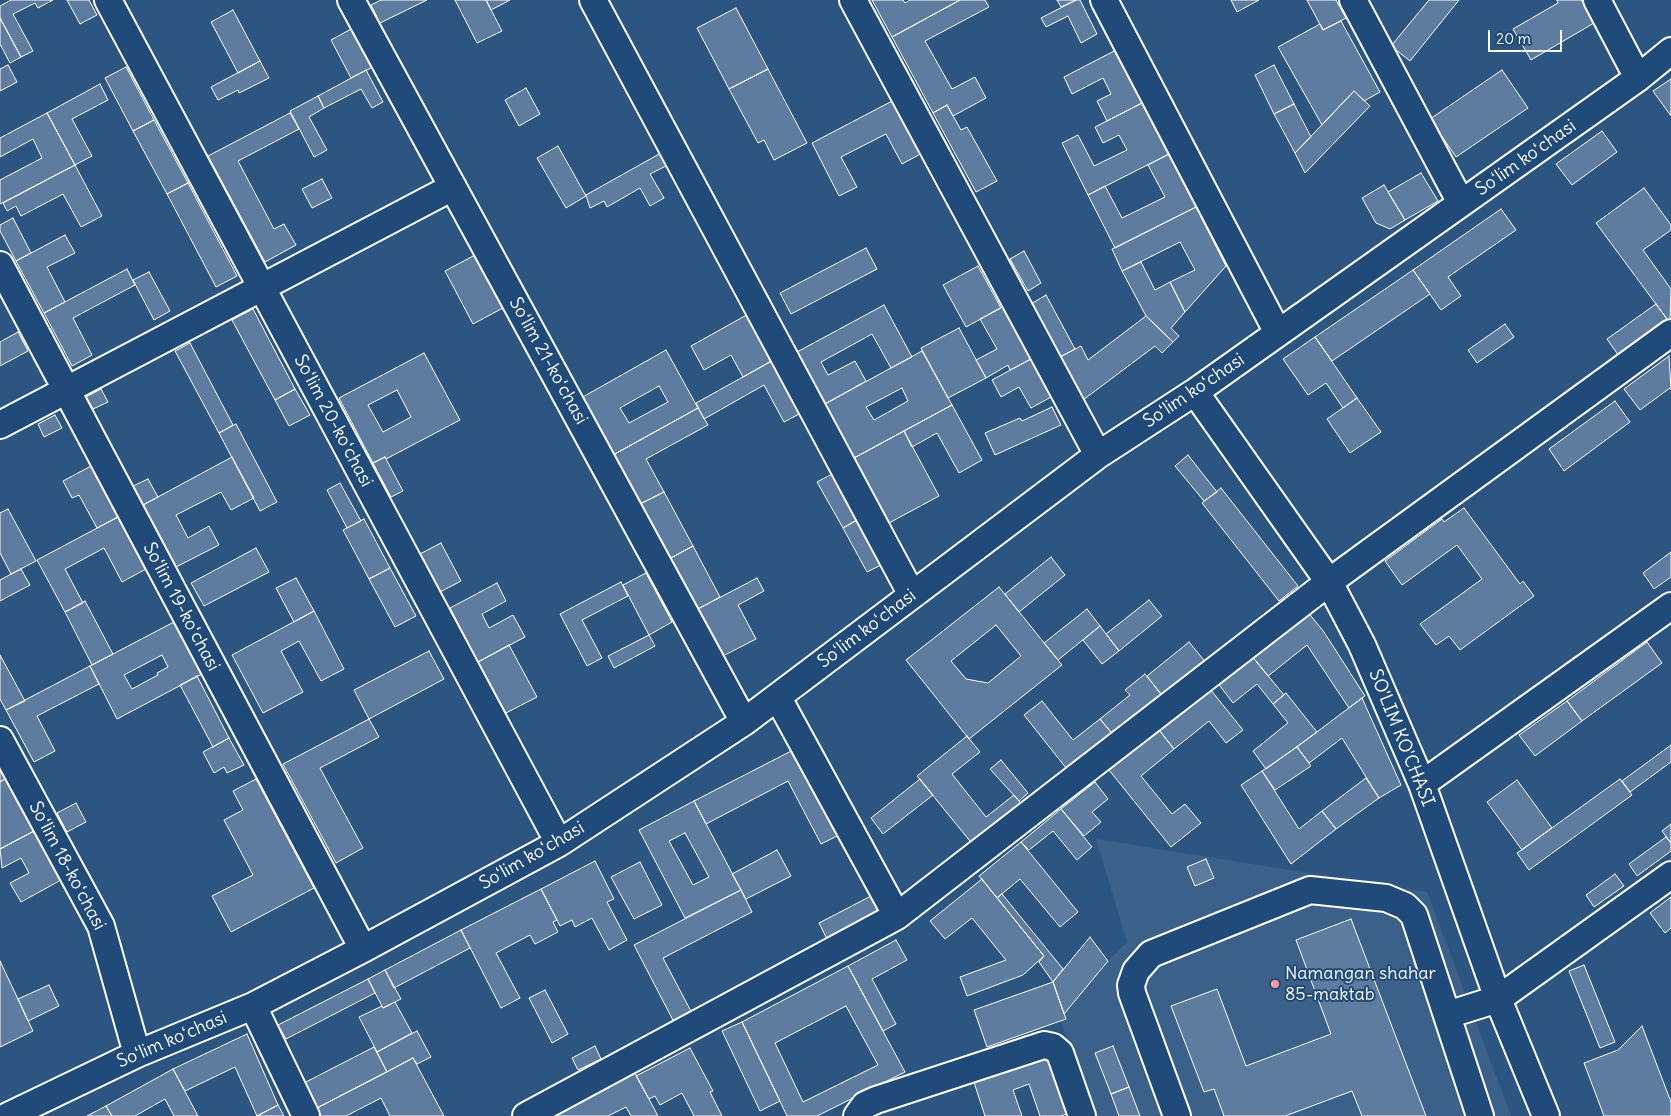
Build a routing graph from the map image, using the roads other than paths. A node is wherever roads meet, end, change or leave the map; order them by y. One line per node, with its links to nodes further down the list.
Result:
1 (108, 0): 13 (street, Soʻlim 20-koʻchasi)
2 (351, 0): 10 (street, Soʻlim 21-koʻchasi)
3 (593, 0): 21 (street)
4 (853, 0): 19 (street)
5 (1104, 0): 14 (street)
6 (1353, 0): 11 (street)
7 (1597, 0): 9 (street)
8 (1671, 51): 9 (street, Soʻlim koʻchasi)
9 (1638, 78): 11 (street, Soʻlim koʻchasi)
10 (453, 187): 13 (street); 24 (street, Soʻlim 21-koʻchasi)
11 (1461, 203): 14 (street, Soʻlim koʻchasi)
12 (0, 265): 16 (street, Soʻlim 19-koʻchasi)
13 (262, 288): 16 (street); 27 (street, Soʻlim 20-koʻchasi)
14 (1278, 333): 17 (street, Soʻlim koʻchasi)
15 (1671, 333): 20 (street)
16 (66, 390): 18 (street); 30 (street, Soʻlim 19-koʻchasi)
17 (1195, 392): 19 (street, Soʻlim koʻchasi); 20 (street, SO'LIM KO'CHASI)
18 (0, 425)
19 (1098, 455): 21 (street, Soʻlim koʻchasi)
20 (1329, 582): 26 (street, SO'LIM KO'CHASI); 29 (street)
21 (912, 595): 23 (street, Soʻlim koʻchasi)
22 (1671, 606): 26 (street)
23 (778, 698): 24 (street, Soʻlim koʻchasi); 29 (street)
24 (744, 722): 27 (street, Soʻlim koʻchasi)
25 (0, 740): 34 (street, Soʻlim 18-koʻchasi)
26 (1422, 784): 31 (street, SO'LIM KO'CHASI)
27 (559, 843): 30 (street, Soʻlim koʻchasi)
28 (1671, 876): 31 (street)
29 (897, 916): 37 (street)
30 (363, 949): 32 (street, Soʻlim koʻchasi)
31 (1498, 999): 33 (street); 42 (street, SO'LIM KO'CHASI)
32 (253, 1006): 34 (street, Soʻlim koʻchasi); 36 (street)
33 (1447, 1015): 40 (street); 41 (street)
34 (137, 1054): 35 (street, Soʻlim koʻchasi)
35 (8, 1116)
36 (306, 1116)
37 (526, 1116)
38 (857, 1116): 39 (street)
39 (1082, 1116)
40 (1177, 1116)
41 (1480, 1116)
42 (1546, 1116)

